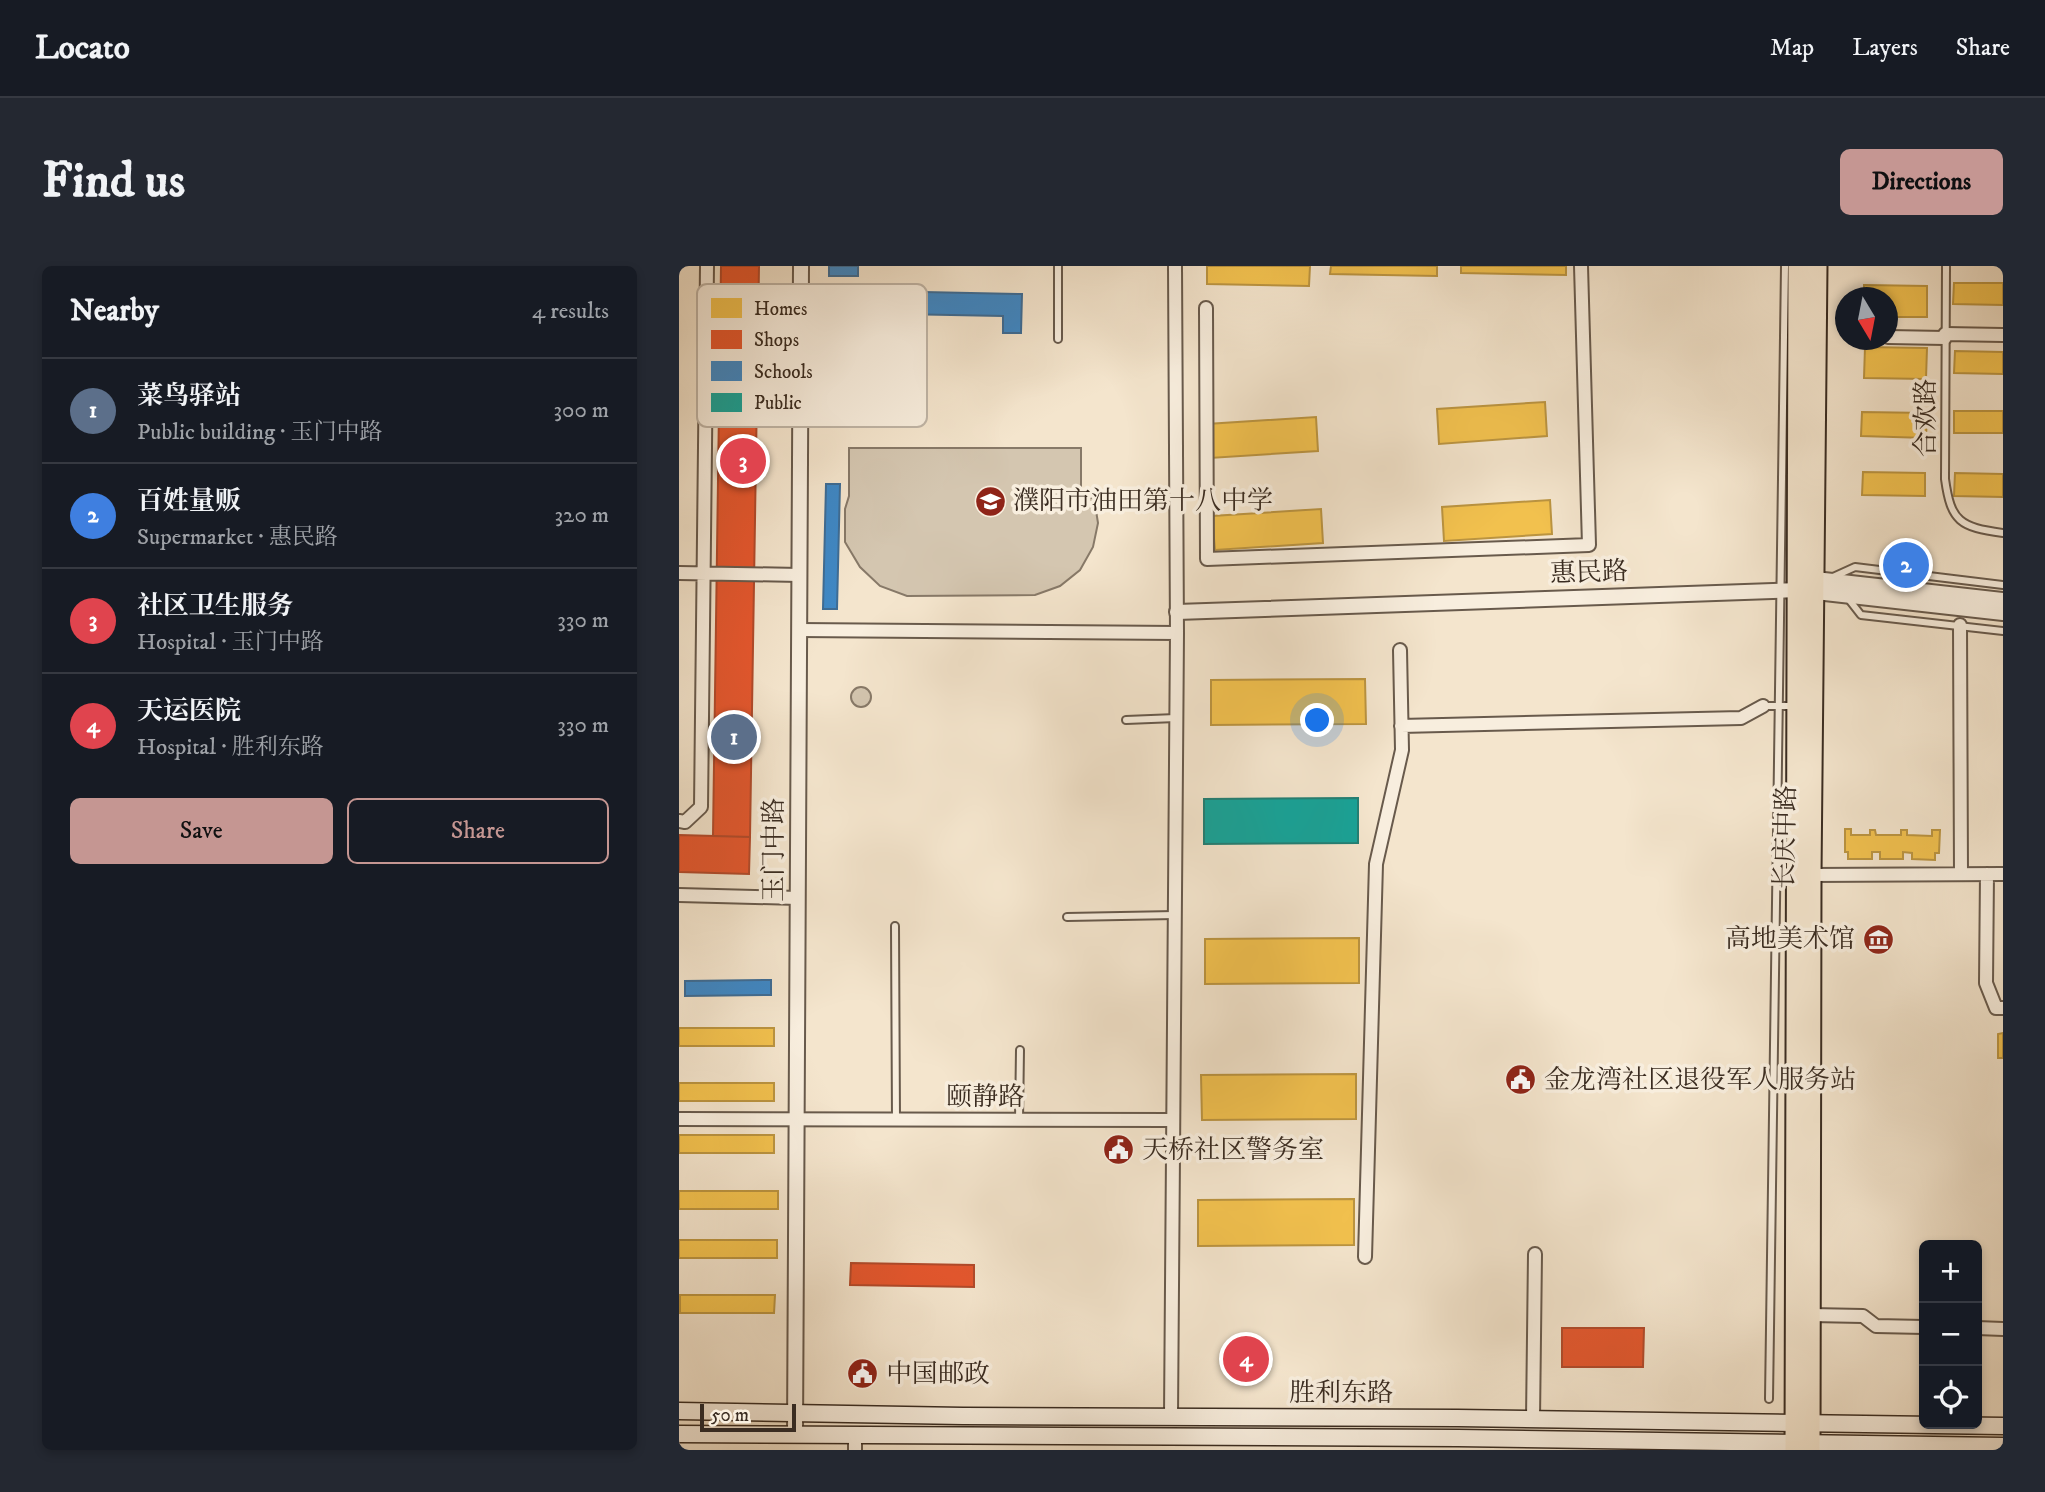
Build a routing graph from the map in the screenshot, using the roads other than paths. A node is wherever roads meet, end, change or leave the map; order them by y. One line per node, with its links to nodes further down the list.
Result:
1 (708, 266): 10 (street)
2 (801, 266): 11 (street, 玉门中路)
3 (1058, 266): 16 (lane)
4 (1175, 266): 27 (street)
5 (1581, 266): 12 (street)
6 (1785, 266): 23 (lane)
7 (1798, 266): 23 (main road, 长庆中路)
8 (1817, 266): 23 (main road, 长庆中路)
9 (1946, 266): 14 (lane, 合欢路)
10 (708, 284)
11 (801, 284)
12 (1206, 308)
13 (2003, 335): 14 (street)
14 (1945, 336): 15 (street); 19 (lane, 合欢路)
15 (1898, 337)
16 (1058, 339)
17 (705, 427): 21 (street)
18 (801, 427): 22 (street, 玉门中路)
19 (2003, 533)
20 (679, 573): 21 (street)
21 (703, 574): 22 (street); 39 (street)
22 (800, 575): 30 (street, 玉门中路)
23 (1805, 585): 24 (lane); 25 (street, 惠民路); 26 (street, 惠民路); 27 (street, 惠民路); 35 (main road, 长庆中路)
24 (2003, 585)
25 (1846, 595): 28 (street, 惠民路); 29 (lane)
26 (2003, 600)
27 (1177, 612): 32 (street)
28 (2003, 613)
29 (1960, 625): 31 (lane); 40 (street)
30 (799, 629): 32 (street); 45 (street, 玉门中路)
31 (2003, 631)
32 (1177, 633): 36 (street)
33 (1400, 650): 38 (street)
34 (1763, 706): 35 (lane); 38 (street)
35 (1796, 706): 41 (main road, 长庆中路); 62 (lane); 70 (main road, 长庆中路)
36 (1176, 718): 37 (lane); 46 (street)
37 (1126, 720)
38 (1402, 726): 57 (street)
39 (679, 821)
40 (1961, 873): 41 (street); 42 (street)
41 (1811, 874): 58 (main road, 长庆中路)
42 (1987, 874): 43 (street); 49 (street)
43 (2003, 874)
44 (679, 895): 45 (street)
45 (798, 898): 52 (street, 玉门中路)
46 (1175, 915): 47 (lane); 55 (street)
47 (1067, 917)
48 (895, 926): 53 (lane)
49 (2003, 1008)
50 (1020, 1050): 54 (lane)
51 (679, 1119): 52 (street, 颐静路)
52 (797, 1119): 53 (street, 颐静路); 64 (street, 玉门中路)
53 (896, 1120): 54 (street, 颐静路)
54 (1019, 1120): 55 (street, 颐静路)
55 (1173, 1120): 65 (street)
56 (1535, 1254): 66 (street)
57 (1365, 1256)
58 (1811, 1315): 59 (street); 70 (main road, 长庆中路)
59 (1919, 1327)
60 (1982, 1328): 61 (street)
61 (2003, 1329)
62 (1769, 1399)
63 (679, 1411): 64 (main road, 胜利东路)
64 (795, 1413): 65 (main road, 胜利东路); 69 (street, 玉门中路)
65 (1171, 1416): 66 (main road, 胜利东路)
66 (1533, 1419): 70 (main road, 胜利东路)
67 (2003, 1426): 70 (main road, 胜利东路)
68 (679, 1434): 69 (main road, 胜利东路)
69 (795, 1434): 71 (main road, 胜利东路)
70 (1803, 1439): 72 (main road, 胜利东路); 73 (main road, 胜利东路)
71 (855, 1442): 72 (main road, 胜利东路)
72 (1137, 1444)
73 (2003, 1446)

